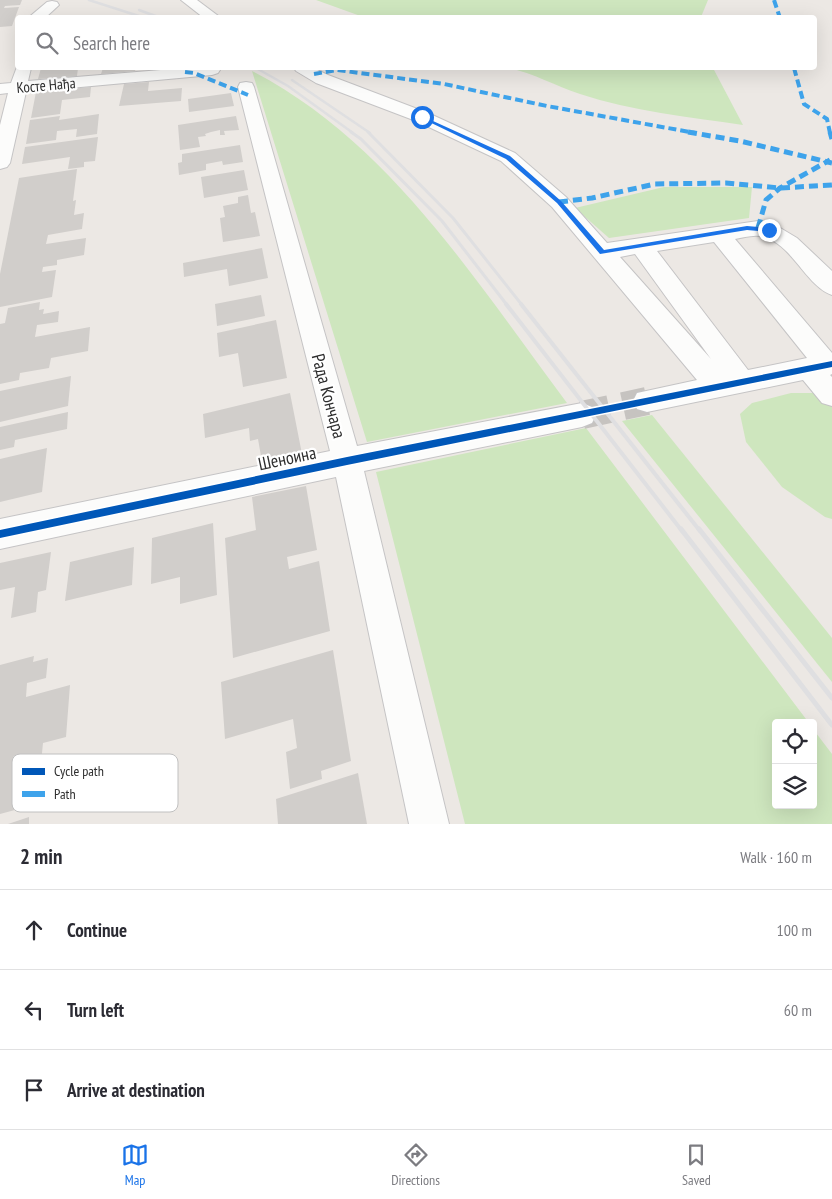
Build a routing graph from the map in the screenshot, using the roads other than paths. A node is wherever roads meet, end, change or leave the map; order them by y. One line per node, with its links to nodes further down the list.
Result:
1 (188, 0): 4 (street)
2 (52, 5): 3 (street)
3 (39, 15)
4 (210, 15)
5 (22, 70): 9 (street)
6 (212, 70): 9 (street, Косте Нађа)
7 (306, 70): 13 (street)
8 (246, 87): 20 (street, Рада Кончара)
9 (9, 88): 10 (street)
10 (0, 163)
11 (718, 233): 12 (street); 14 (street); 15 (street)
12 (641, 246): 13 (street); 16 (street)
13 (602, 252): 16 (street)
14 (832, 286)
15 (822, 366): 16 (street); 17 (street)
16 (730, 385): 18 (street)
17 (832, 395)
18 (647, 401)
19 (582, 415): 20 (street, Шеноина)
20 (346, 461): 21 (street, Шеноина); 22 (street, Рада Кончара)
21 (0, 534)
22 (429, 824)

